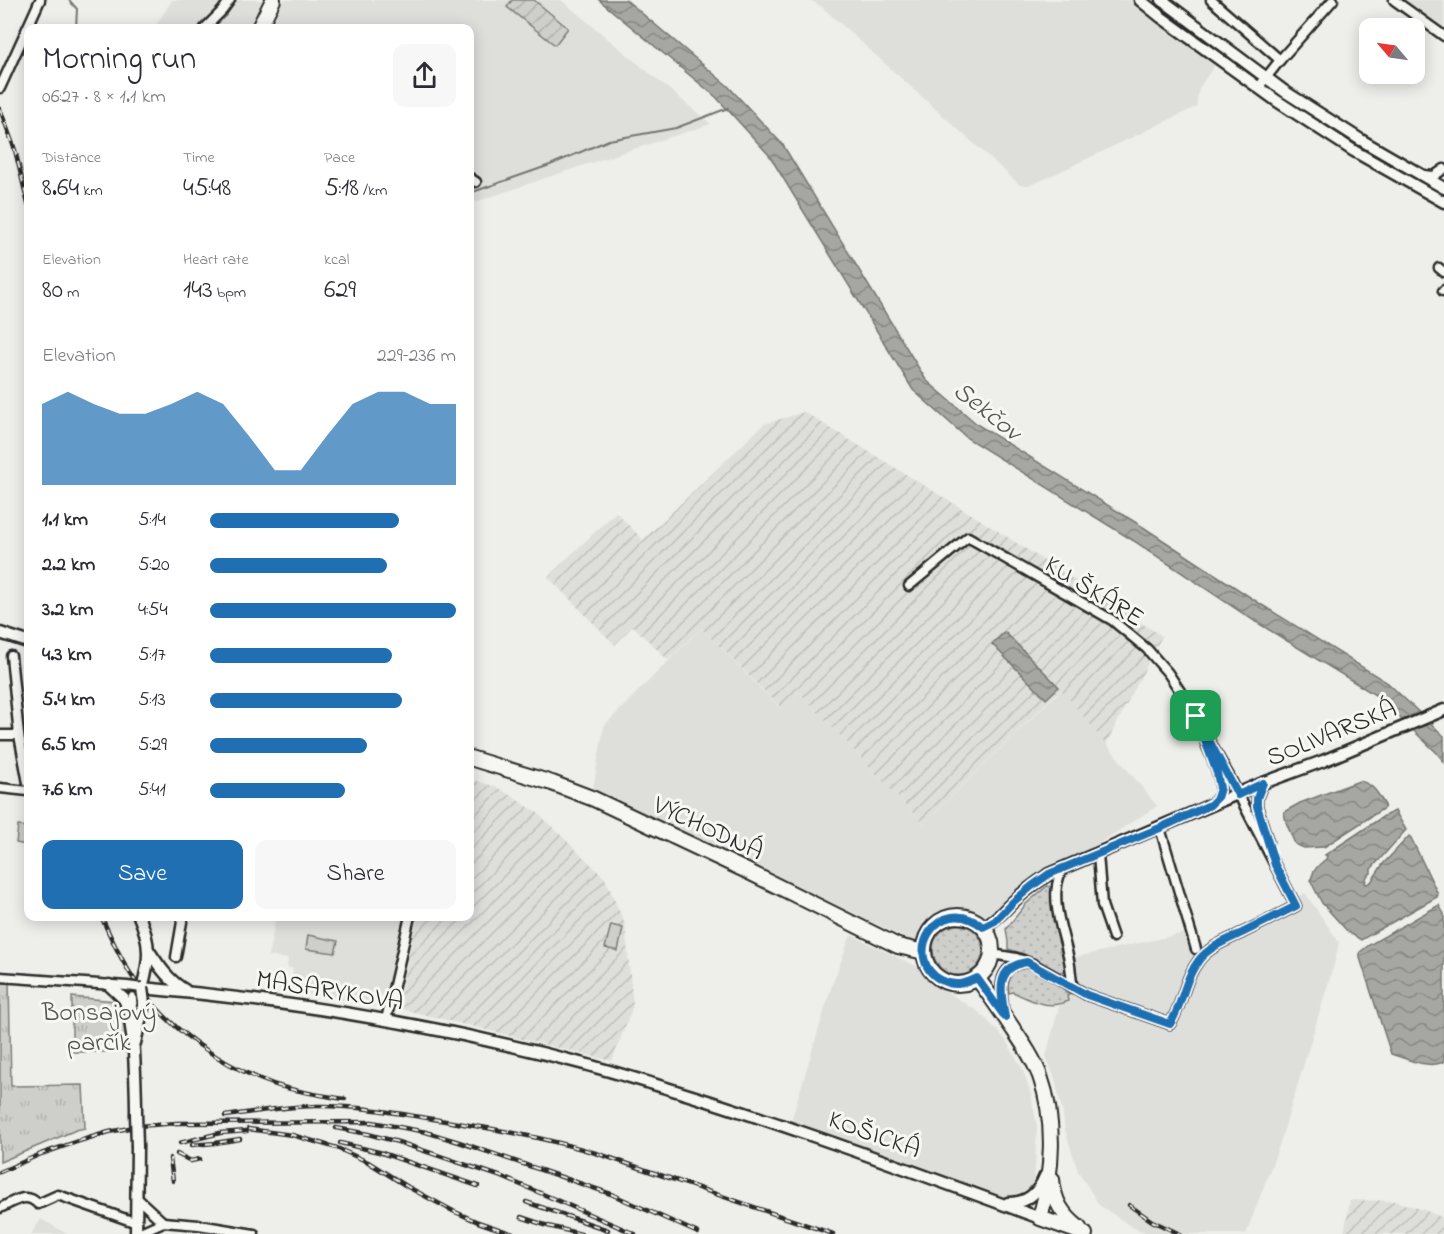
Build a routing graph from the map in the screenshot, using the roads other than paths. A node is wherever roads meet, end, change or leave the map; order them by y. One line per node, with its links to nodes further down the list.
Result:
1 (40, 0): 9 (street)
2 (230, 0): 10 (street)
3 (273, 0): 11 (main road)
4 (1140, 0): 17 (street)
5 (1162, 0): 15 (street)
6 (1211, 0): 14 (street)
7 (1333, 0): 14 (street)
8 (1394, 0): 13 (street)
9 (29, 24)
10 (209, 24)
11 (261, 24)
12 (24, 35): 16 (street)
13 (1444, 36)
14 (1280, 60): 15 (street)
15 (1266, 79): 17 (street); 20 (street)
16 (0, 88)
17 (1258, 88): 18 (street)
18 (1368, 159): 21 (street); 22 (street)
19 (1444, 171): 20 (street); 21 (street)
20 (1418, 173): 21 (street)
21 (1441, 187): 22 (street)
22 (1441, 200)
23 (909, 586): 28 (street, KU ŠKÁRE)
24 (0, 633): 25 (street)
25 (24, 641)
26 (11, 656): 30 (street)
27 (1443, 711): 33 (street, SOLIVARSKÁ)
28 (1196, 716): 36 (street, KU ŠKÁRE); 37 (street)
29 (0, 735): 30 (street)
30 (19, 735): 32 (street)
31 (474, 759): 48 (main road, VÝCHODNÁ)
32 (24, 762)
33 (1263, 783): 36 (street, SOLIVARSKÁ); 40 (street)
34 (0, 788): 35 (street)
35 (24, 791)
36 (1238, 795): 37 (street, SOLIVARSKÁ); 40 (street)
37 (1206, 808): 38 (street, SOLIVARSKÁ)
38 (1160, 828): 39 (street, SOLIVARSKÁ); 47 (street)
39 (1098, 854): 41 (street, SOLIVARSKÁ); 46 (street)
40 (1275, 865): 57 (street)
41 (1063, 868): 45 (street, SOLIVARSKÁ); 57 (street)
42 (141, 921): 50 (street)
43 (182, 921): 51 (street)
44 (409, 921): 61 (street)
45 (983, 927): 48 (main road); 49 (main road)
46 (1113, 937)
47 (1196, 950)
48 (924, 952): 54 (main road)
49 (992, 954): 52 (street); 54 (main road)
50 (149, 957): 56 (street); 58 (street)
51 (176, 957)
52 (1027, 962): 57 (street); 60 (street)
53 (0, 977): 55 (street, MASARYKOVA)
54 (977, 978): 60 (main road)
55 (109, 985): 56 (street, MASARYKOVA, bridge); 59 (street)
56 (142, 988): 58 (street, MASARYKOVA); 59 (street); 62 (street, bridge)
57 (1073, 988)
58 (188, 992): 61 (street, MASARYKOVA)
59 (130, 1013): 62 (street)
60 (1005, 1017): 64 (main road)
61 (386, 1020): 63 (street, MASARYKOVA)
62 (134, 1049): 65 (street, bridge)
63 (647, 1082): 66 (street, KOŠICKÁ)
64 (1051, 1162): 66 (street); 68 (main road); 72 (main road)
65 (137, 1198): 69 (street); 70 (street)
66 (1001, 1204): 68 (street, KOŠICKÁ)
67 (0, 1208): 70 (street)
68 (1040, 1218): 72 (main road, KOŠICKÁ)
69 (163, 1222): 70 (street); 71 (street)
70 (137, 1230)
71 (254, 1234)
72 (1085, 1234)

